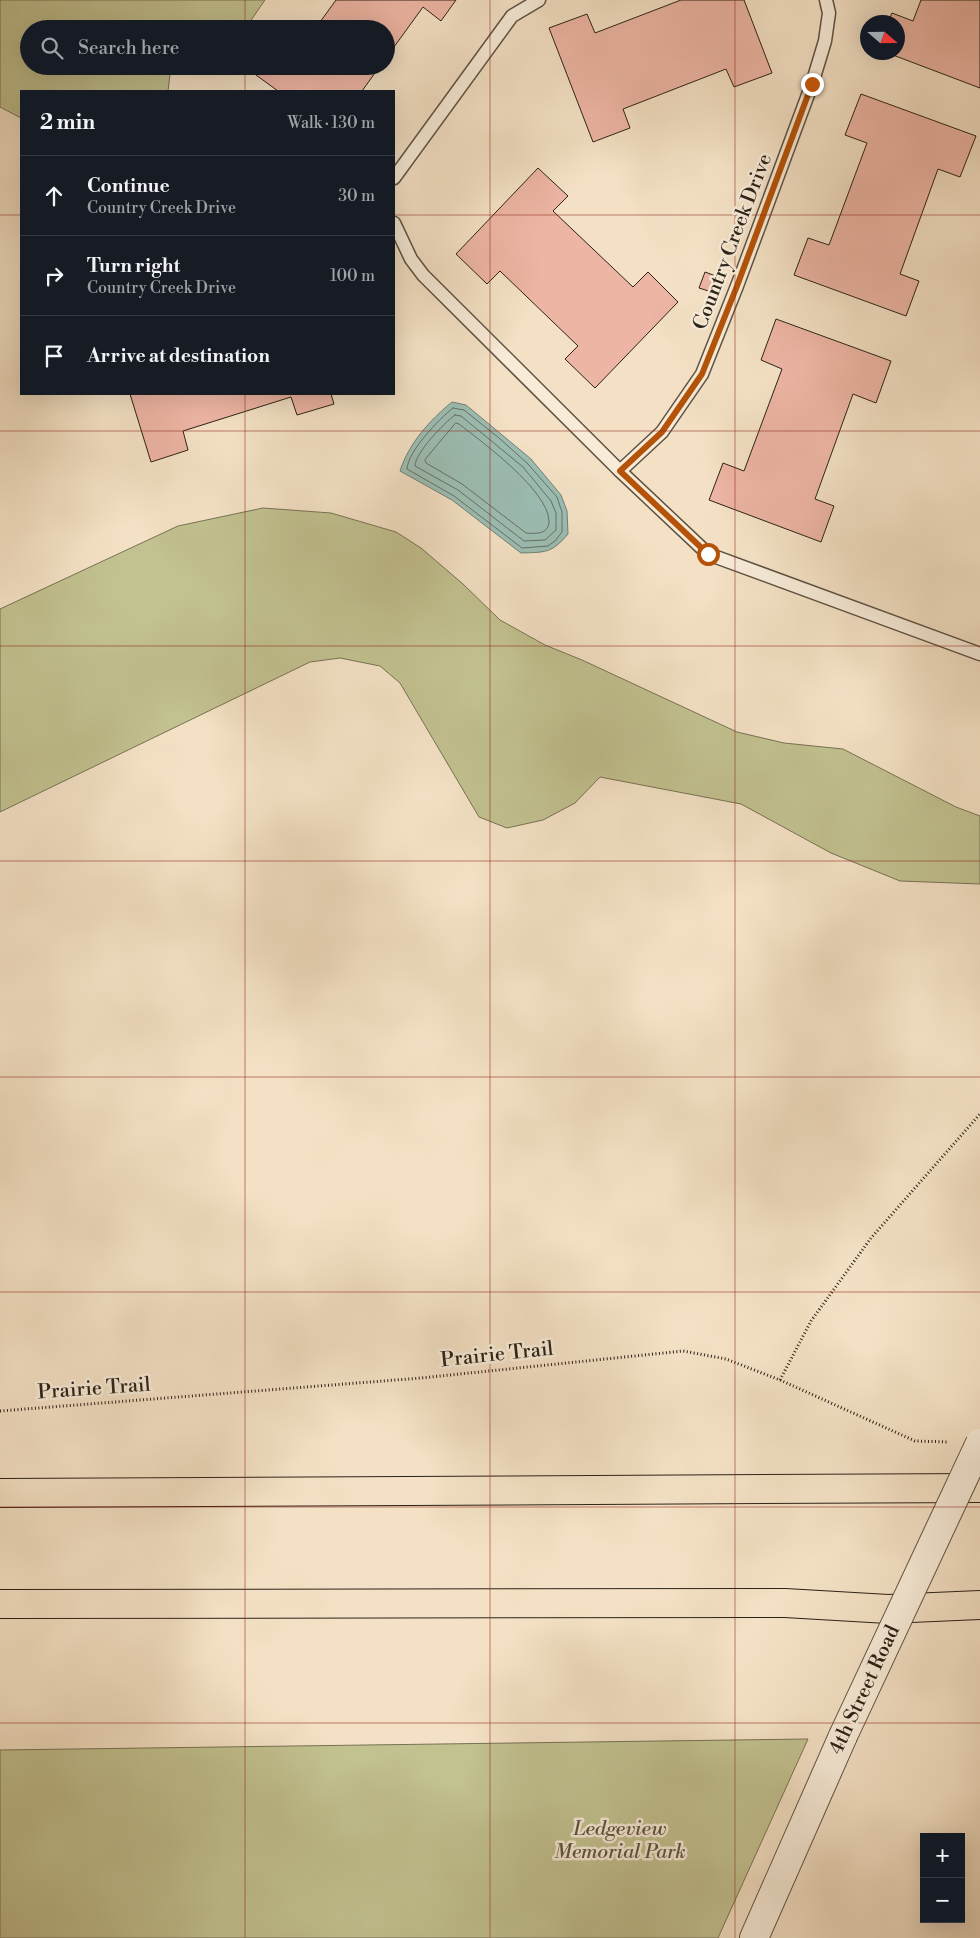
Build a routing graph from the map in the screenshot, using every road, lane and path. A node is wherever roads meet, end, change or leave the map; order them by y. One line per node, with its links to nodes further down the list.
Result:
1 (538, 0): 3 (lane)
2 (826, 0): 5 (lane, Country Creek Drive)
3 (395, 177)
4 (395, 225): 5 (lane)
5 (620, 471): 6 (lane)
6 (980, 654)
7 (980, 1114): 8 (path)
8 (780, 1380): 9 (path, Prairie Trail); 10 (path, Prairie Trail)
9 (0, 1411)
10 (952, 1442)
11 (980, 1443): 16 (street, 4th Street Road, bridge)
12 (980, 1488): 13 (highway)
13 (0, 1493)
14 (0, 1604): 15 (highway)
15 (980, 1605)
16 (754, 1938)

